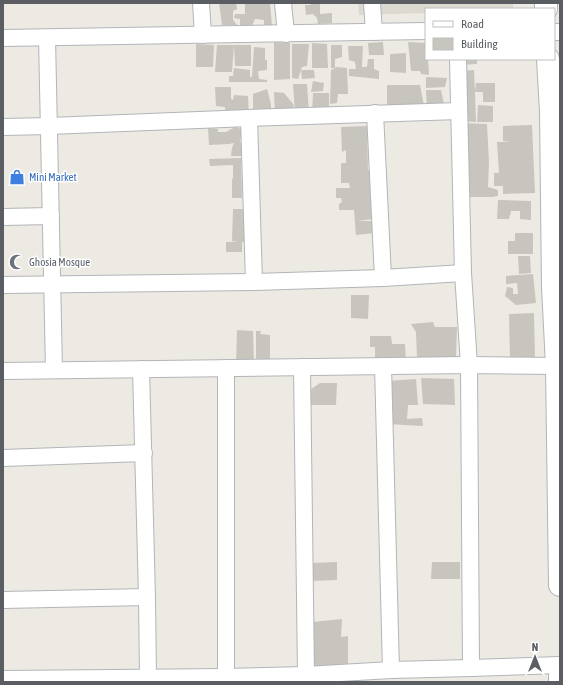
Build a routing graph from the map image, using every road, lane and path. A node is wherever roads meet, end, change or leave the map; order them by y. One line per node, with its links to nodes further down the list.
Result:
1 (200, 3): 7 (street)
2 (283, 3): 6 (street)
3 (372, 3): 4 (street)
4 (374, 32): 5 (street); 6 (street)
5 (425, 32)
6 (286, 34): 7 (street)
7 (203, 35): 9 (street)
8 (3, 38): 9 (street)
9 (47, 38): 16 (street)
10 (458, 60): 13 (street)
11 (548, 60): 12 (main road)
12 (555, 110): 18 (main road)
13 (459, 111): 14 (street); 21 (street)
14 (375, 113): 15 (street); 22 (street)
15 (249, 118): 16 (street); 23 (street)
16 (49, 126): 17 (street); 19 (street)
17 (3, 127)
18 (556, 200): 26 (main road)
19 (51, 216): 20 (street); 24 (street)
20 (3, 217)
21 (463, 273): 22 (street); 27 (street)
22 (384, 278): 23 (street)
23 (254, 282): 24 (street)
24 (52, 284): 25 (street); 33 (street)
25 (3, 285)
26 (557, 287): 29 (main road)
27 (469, 365): 28 (street); 29 (street); 41 (street)
28 (383, 366): 30 (street); 42 (street)
29 (559, 366): 37 (main road)
30 (302, 367): 31 (street); 43 (street)
31 (226, 368): 32 (street); 45 (street)
32 (141, 369): 33 (street); 35 (street)
33 (54, 370): 34 (street)
34 (3, 371)
35 (144, 453): 36 (street); 38 (street)
36 (3, 458)
37 (560, 584)
38 (147, 597): 39 (street); 46 (street)
39 (3, 600)
40 (560, 664): 41 (street)
41 (471, 668): 42 (street)
42 (391, 670): 43 (street)
43 (306, 675): 45 (street)
44 (560, 676): 48 (main road)
45 (226, 677): 46 (street)
46 (148, 678): 47 (street)
47 (3, 679)
48 (560, 682)

